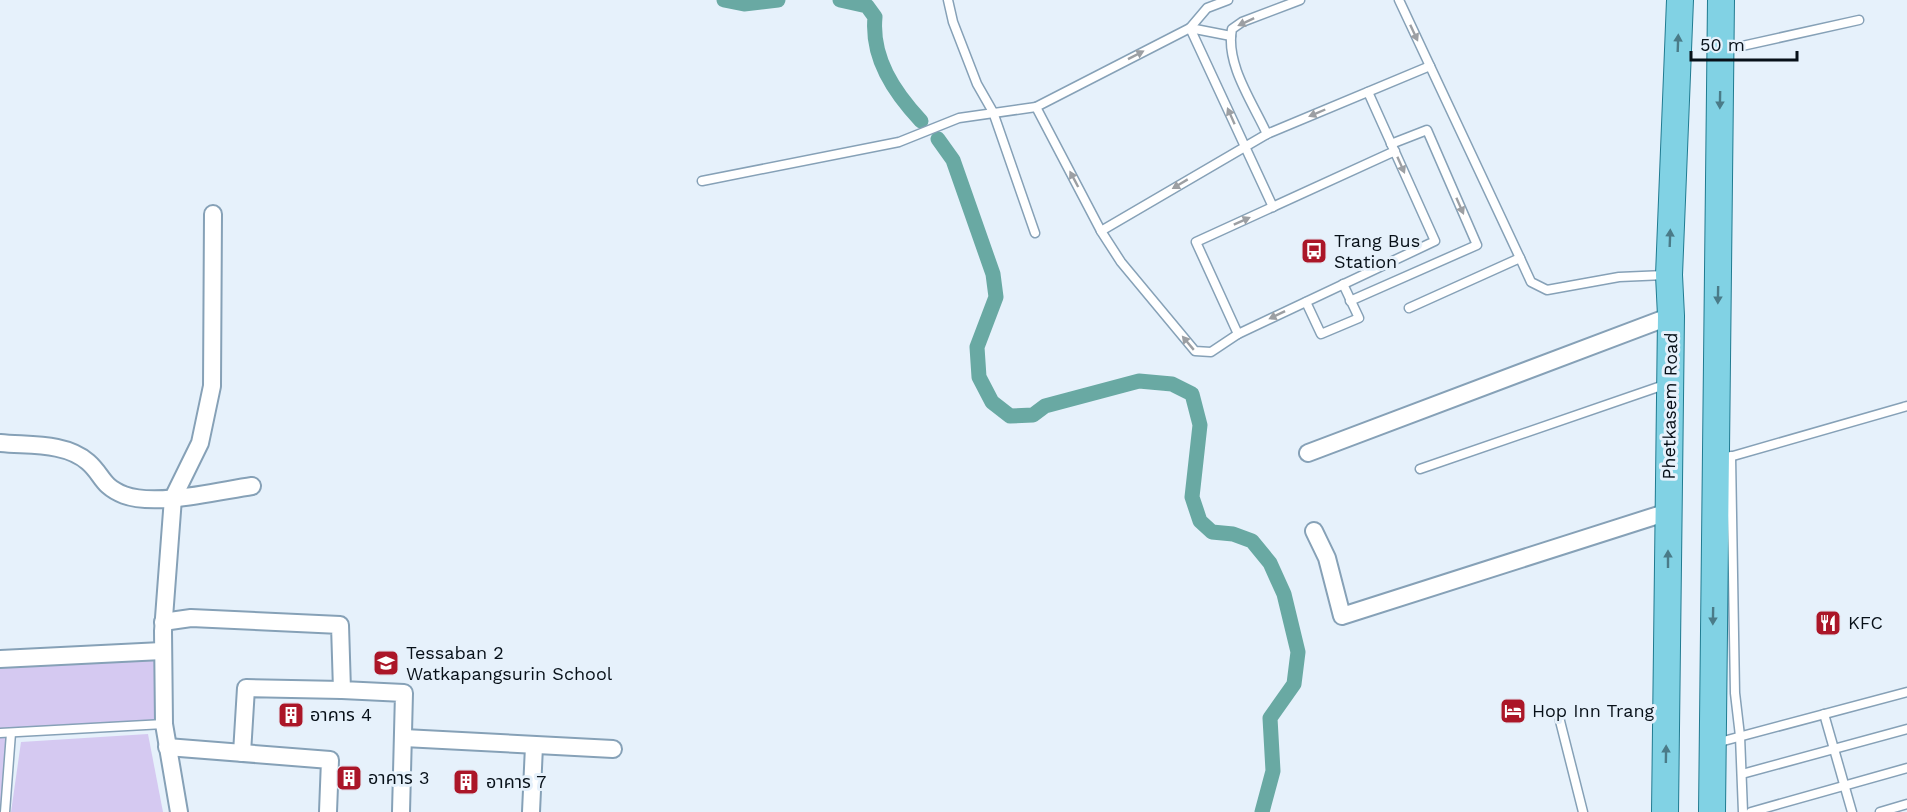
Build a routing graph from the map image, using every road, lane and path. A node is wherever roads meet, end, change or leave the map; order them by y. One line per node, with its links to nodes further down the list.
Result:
1 (948, 0): 14 (lane)
2 (1228, 0): 8 (lane)
3 (1300, 0): 9 (lane, one-way to 9)
4 (1399, 0): 11 (lane, one-way to 11)
5 (1680, 0): 24 (main road, Phetkasem Road, one-way to 5)
6 (1721, 0): 10 (main road)
7 (1859, 20): 10 (lane)
8 (1190, 28): 9 (lane); 13 (lane, one-way to 8); 16 (lane, one-way to 8)
9 (1231, 36): 15 (lane)
10 (1720, 51): 35 (main road, one-way to 35)
11 (1430, 66): 12 (lane); 23 (lane)
12 (1368, 92): 15 (lane, one-way to 15); 17 (lane)
13 (1036, 107): 14 (lane); 21 (lane, one-way to 13)
14 (993, 112): 18 (lane); 22 (lane)
15 (1267, 134): 16 (lane)
16 (1244, 146): 19 (lane); 21 (lane, one-way to 21)
17 (1393, 148): 19 (lane); 25 (lane, one-way to 25); 26 (lane, one-way to 26)
18 (702, 181)
19 (1274, 207): 30 (lane, one-way to 19)
20 (213, 214): 38 (street)
21 (1101, 231): 30 (lane, one-way to 21)
22 (1035, 233)
23 (1520, 258): 24 (lane); 28 (lane)
24 (1669, 275): 29 (main road, Phetkasem Road)
25 (1342, 285): 26 (lane); 27 (lane)
26 (1350, 301): 27 (lane)
27 (1306, 302): 30 (lane, one-way to 30)
28 (1409, 308)
29 (1671, 316): 31 (main road, Phetkasem Road); 34 (street)
30 (1238, 334)
31 (1670, 383): 36 (lane); 39 (main road, Phetkasem Road)
32 (1907, 406): 35 (lane)
33 (0, 443): 38 (street)
34 (1308, 453)
35 (1724, 458): 52 (lane); 54 (main road, one-way to 54)
36 (1420, 469)
37 (252, 486): 38 (street)
38 (173, 498): 41 (street)
39 (1668, 512): 40 (street); 70 (main road, Phetkasem Road, one-way to 39)
40 (1314, 531)
41 (163, 622): 42 (street); 44 (street)
42 (162, 651): 43 (street); 48 (street)
43 (0, 659)
44 (342, 690): 53 (street); 59 (street)
45 (1907, 692): 46 (lane)
46 (1824, 714): 52 (lane); 58 (lane)
47 (1559, 717): 69 (lane)
48 (164, 724): 51 (lane); 56 (street)
49 (1907, 729): 58 (lane)
50 (0, 734): 51 (lane)
51 (11, 734): 64 (lane)
52 (1740, 736): 54 (lane); 61 (lane)
53 (404, 738): 55 (street); 67 (street)
54 (1711, 744): 71 (main road)
55 (534, 746): 57 (street); 68 (street)
56 (167, 747): 59 (street); 65 (street)
57 (613, 748)
58 (1832, 750): 61 (lane); 62 (lane)
59 (242, 753): 66 (street)
60 (1907, 768): 62 (lane)
61 (1742, 774): 72 (lane)
62 (1844, 786): 73 (lane); 74 (lane)
63 (1907, 804): 75 (lane)
64 (5, 812)
65 (179, 812)
66 (328, 812)
67 (401, 812)
68 (531, 812)
69 (1583, 812)
70 (1665, 812)
71 (1712, 812)
72 (1743, 812)
73 (1751, 812)
74 (1852, 812)
75 (1880, 812)

